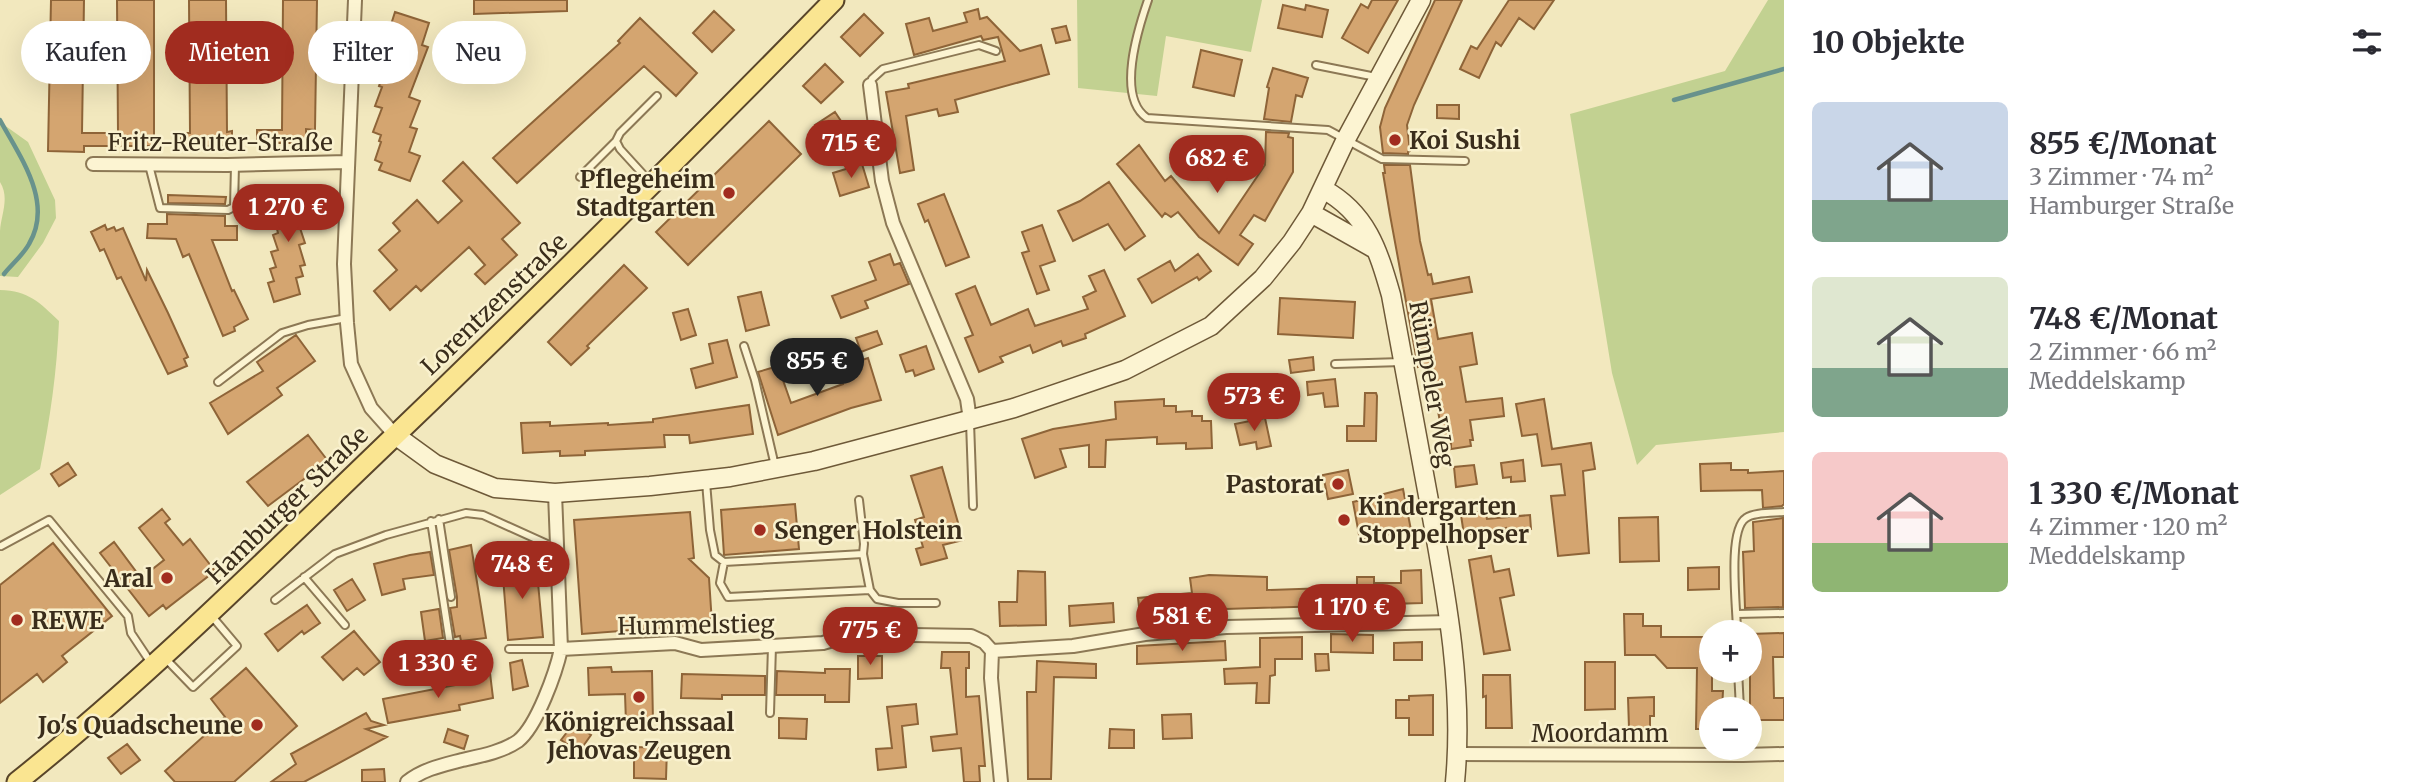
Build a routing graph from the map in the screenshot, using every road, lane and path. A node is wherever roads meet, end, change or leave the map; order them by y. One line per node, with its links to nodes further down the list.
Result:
1 (355, 0): 13 (street)
2 (834, 0): 18 (main road, Lorentzenstraße)
3 (1148, 0): 10 (lane)
4 (1421, 0): 7 (street, Hamburger Straße)
5 (996, 51): 8 (lane)
6 (1316, 65): 7 (lane)
7 (1378, 78): 10 (street, Hamburger Straße)
8 (870, 85): 27 (street)
9 (657, 96): 11 (lane)
10 (1346, 139): 12 (lane); 19 (street, Hamburger Straße)
11 (616, 141): 17 (lane); 18 (lane)
12 (1465, 161)
13 (347, 162): 16 (street, Fritz-Reuter-Straße); 22 (street)
14 (93, 164): 15 (street, Fritz-Reuter-Straße)
15 (149, 165): 16 (street, Fritz-Reuter-Straße); 16 (lane)
16 (235, 165)
17 (580, 177)
18 (652, 184): 28 (main road, Lorentzenstraße)
19 (1324, 189): 20 (street, Hamburger Straße); 21 (street, Rümpeler Weg)
20 (1311, 212): 21 (street); 27 (street, Hamburger Straße)
21 (1373, 248): 24 (street, Rümpeler Weg)
22 (347, 318): 26 (lane); 28 (street)
23 (744, 346): 29 (lane)
24 (1404, 362): 25 (lane); 49 (street, Rümpeler Weg)
25 (1335, 364)
26 (218, 382)
27 (970, 420): 29 (street, Hamburger Straße); 33 (lane)
28 (395, 435): 31 (street, Hamburger Straße); 45 (main road, Hamburger Straße)
29 (775, 468): 30 (street, Hamburger Straße)
30 (706, 480): 31 (street, Hamburger Straße); 39 (lane)
31 (555, 493): 37 (street)
32 (859, 500): 38 (lane)
33 (973, 506)
34 (1784, 512): 47 (lane)
35 (435, 520): 37 (lane); 40 (lane); 42 (lane); 51 (lane)
36 (1, 546): 56 (lane)
37 (556, 548): 54 (street)
38 (863, 554): 39 (lane); 41 (lane)
39 (724, 562): 41 (lane)
40 (304, 577): 43 (lane); 50 (lane)
41 (870, 590): 44 (lane)
42 (452, 597)
43 (275, 600)
44 (936, 603)
45 (209, 613): 56 (main road, Hamburger Straße); 56 (lane)
46 (1784, 613): 47 (lane)
47 (1737, 614): 48 (lane)
48 (1737, 620)
49 (1451, 622): 55 (street); 60 (street, Rümpeler Weg)
50 (345, 625)
51 (450, 644)
52 (772, 646): 54 (street, Hummelstieg); 55 (street, Hummelstieg); 57 (lane)
53 (509, 649): 54 (lane)
54 (561, 649): 63 (street)
55 (992, 651): 64 (street)
56 (158, 660): 62 (main road, Hamburger Straße)
57 (771, 713)
58 (1699, 751): 60 (street, Moordamm)
59 (1762, 752): 61 (street, Moordamm)
60 (1458, 754): 65 (street, Rümpeler Weg)
61 (1784, 754)
62 (17, 782)
63 (407, 782)
64 (1001, 782)
65 (1455, 782)

